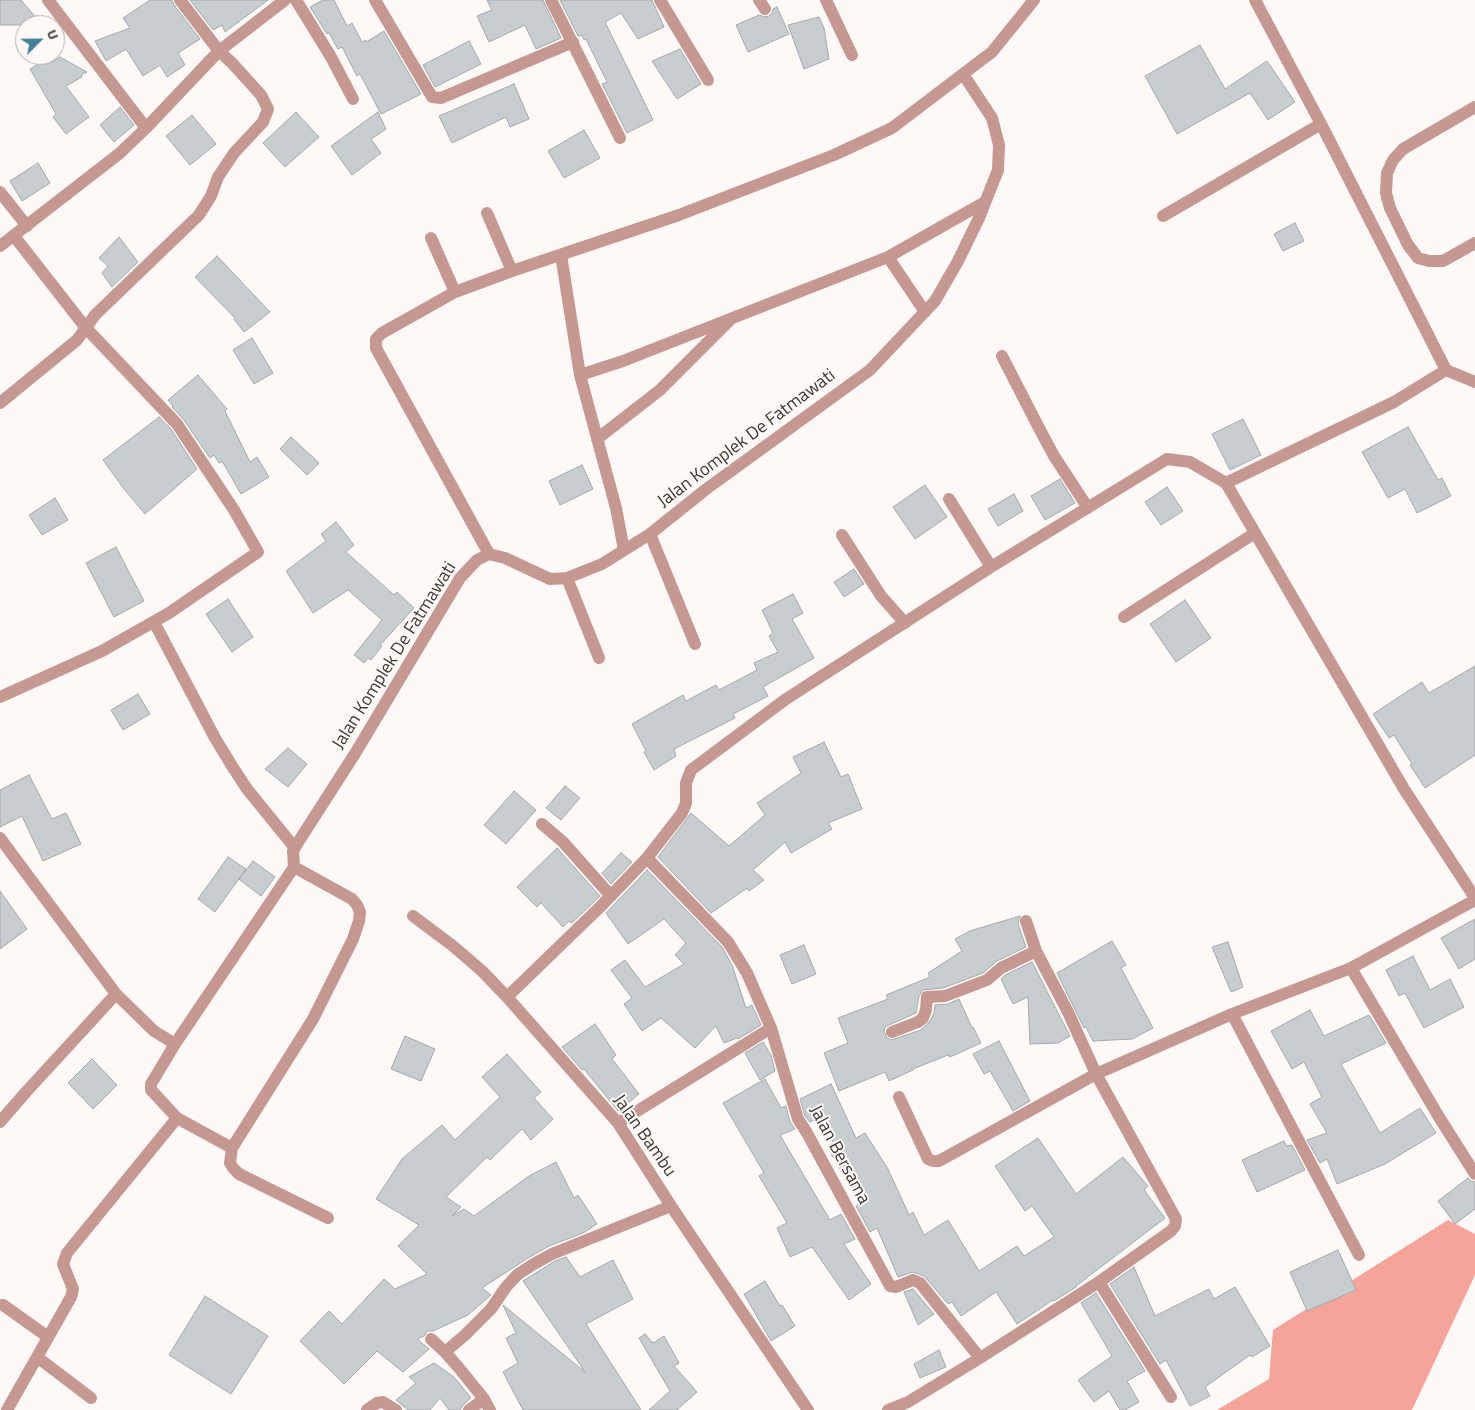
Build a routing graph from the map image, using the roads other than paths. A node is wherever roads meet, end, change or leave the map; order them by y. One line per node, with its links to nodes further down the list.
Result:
1 (48, 0): 19 (street)
2 (180, 0): 12 (street)
3 (285, 0): 12 (street)
4 (296, 0): 16 (street)
5 (375, 0): 11 (street)
6 (551, 0): 11 (street)
7 (660, 0): 15 (street)
8 (826, 0): 13 (street)
9 (1034, 0): 14 (street)
10 (1255, 0): 18 (street)
11 (573, 42): 20 (street)
12 (219, 50): 19 (street); 36 (street)
13 (852, 55)
14 (963, 74): 22 (street, Jalan Komplek De Fatmawati); 30 (street)
15 (708, 80)
16 (354, 99)
17 (1475, 107): 28 (street)
18 (1321, 124): 24 (street); 38 (street)
19 (146, 128): 25 (street)
20 (620, 138)
21 (0, 192): 25 (street)
22 (985, 202): 31 (street); 34 (street, Jalan Komplek De Fatmawati)
23 (487, 212): 32 (street)
24 (1163, 216)
25 (27, 226): 26 (street)
26 (14, 236): 29 (street); 36 (street)
27 (431, 238): 33 (street)
28 (1475, 243)
29 (0, 246)
30 (561, 255): 32 (street); 39 (street)
31 (888, 257): 34 (street); 35 (street)
32 (512, 272): 33 (street)
33 (455, 292): 50 (street)
34 (925, 312): 47 (street, Jalan Komplek De Fatmawati)
35 (733, 318): 39 (street); 42 (street)
36 (86, 328): 41 (street); 54 (street)
37 (1002, 356): 45 (street)
38 (1446, 370): 40 (street); 43 (street)
39 (580, 375): 42 (street)
40 (1475, 382)
41 (0, 403)
42 (597, 439): 49 (street)
43 (1226, 483): 45 (street); 46 (street)
44 (949, 499): 51 (street)
45 (1088, 508): 51 (street)
46 (1255, 533): 53 (street); 65 (street)
47 (650, 534): 49 (street, Jalan Komplek De Fatmawati); 56 (street)
48 (842, 535): 55 (street)
49 (624, 550): 52 (street, Jalan Komplek De Fatmawati)
50 (489, 554): 52 (street, Jalan Komplek De Fatmawati); 61 (street, Jalan Komplek De Fatmawati)
51 (991, 567): 55 (street)
52 (566, 578): 57 (street)
53 (1124, 618)
54 (154, 622): 58 (street); 61 (street)
55 (904, 624): 62 (street)
56 (695, 644)
57 (599, 658)
58 (0, 697)
59 (542, 824): 64 (street)
60 (0, 838): 70 (street)
61 (295, 848): 63 (street, Jalan Komplek De Fatmawati)
62 (647, 858): 64 (street); 73 (street, Jalan Bersama)
63 (294, 867): 75 (street); 81 (street)
64 (611, 896): 71 (street)
65 (1475, 899): 69 (street)
66 (413, 916): 71 (street, Jalan Bambu)
67 (1026, 922): 68 (street)
68 (1036, 951): 74 (street); 76 (street)
69 (1351, 968): 72 (street); 82 (street)
70 (116, 994): 75 (street); 79 (street)
71 (507, 997): 80 (street, Jalan Bambu)
72 (1232, 1014): 76 (street); 85 (street)
73 (771, 1028): 80 (street); 92 (street, Jalan Bersama)
74 (892, 1032)
75 (175, 1044): 78 (street)
76 (1096, 1074): 77 (street); 86 (street)
77 (899, 1097)
78 (177, 1118): 81 (street); 88 (street)
79 (0, 1122)
80 (618, 1122): 83 (street, Jalan Bambu)
81 (232, 1148): 84 (street)
82 (1475, 1174)
83 (671, 1206): 90 (street); 101 (street, Jalan Bambu)
84 (328, 1218)
85 (1359, 1255)
86 (1099, 1282): 92 (street); 93 (street)
87 (3, 1305): 88 (street)
88 (48, 1337): 91 (street)
89 (431, 1339): 90 (street)
90 (445, 1352): 95 (street)
91 (37, 1357): 94 (street); 97 (street)
92 (980, 1358): 102 (street)
93 (1172, 1397)
94 (90, 1398)
95 (487, 1405): 100 (street)
96 (0, 1407): 97 (street)
97 (6, 1410)
98 (367, 1410): 99 (street)
99 (396, 1410)
100 (468, 1410)
101 (808, 1410)
102 (888, 1410)

